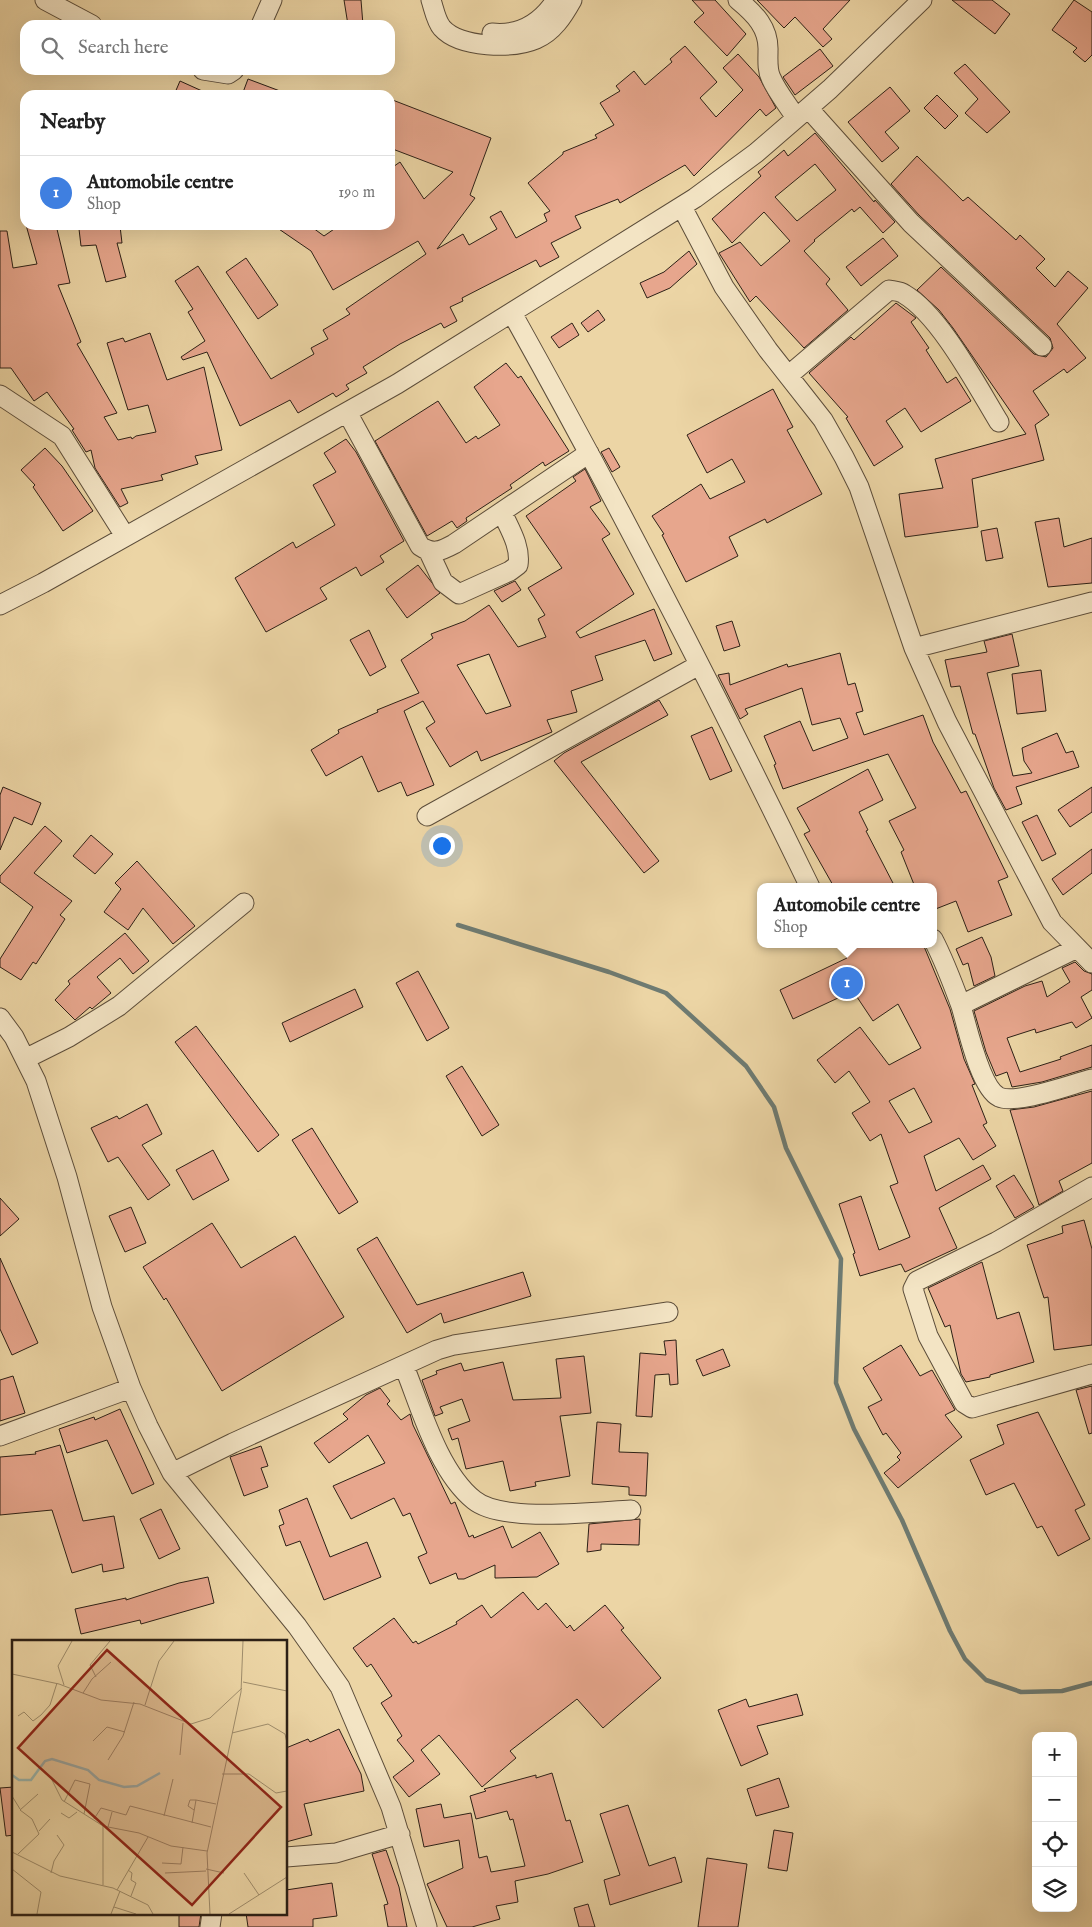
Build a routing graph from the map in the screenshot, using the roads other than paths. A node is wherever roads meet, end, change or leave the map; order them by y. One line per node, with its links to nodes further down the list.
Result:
1 (46, 0): 8 (street)
2 (272, 0): 9 (street)
3 (556, 0): 7 (street)
4 (572, 0): 7 (street)
5 (738, 0): 10 (street)
6 (922, 0): 10 (street)
7 (433, 4)
8 (83, 20)
9 (263, 20)
10 (802, 113): 11 (street); 13 (street)
11 (682, 207): 12 (street); 14 (street)
12 (512, 313): 16 (street); 18 (street)
13 (1042, 346)
14 (789, 375): 17 (street); 24 (street)
15 (0, 394): 20 (street)
16 (347, 412): 20 (street); 21 (street)
17 (999, 422)
18 (589, 453): 19 (street); 25 (street)
19 (502, 512): 21 (street); 21 (street)
20 (125, 536): 23 (street)
21 (429, 552)
22 (1092, 602): 24 (street)
23 (0, 605)
24 (914, 648): 30 (street)
25 (699, 665): 26 (street); 27 (street)
26 (427, 816)
27 (808, 883)
28 (244, 903): 34 (street)
29 (937, 948): 32 (street)
30 (1077, 948): 31 (street); 32 (street)
31 (1092, 963)
32 (961, 1006): 35 (street)
33 (0, 1018): 34 (street)
34 (25, 1059): 40 (street)
35 (1092, 1079)
36 (1092, 1187): 39 (street)
37 (668, 1312): 38 (street)
38 (404, 1366): 42 (street); 43 (street)
39 (1092, 1374)
40 (131, 1388): 41 (street); 42 (street)
41 (0, 1436)
42 (172, 1473): 44 (street)
43 (631, 1510)
44 (400, 1834): 45 (street); 48 (street)
45 (288, 1857)
46 (212, 1914): 47 (street)
47 (210, 1927)
48 (427, 1927)

